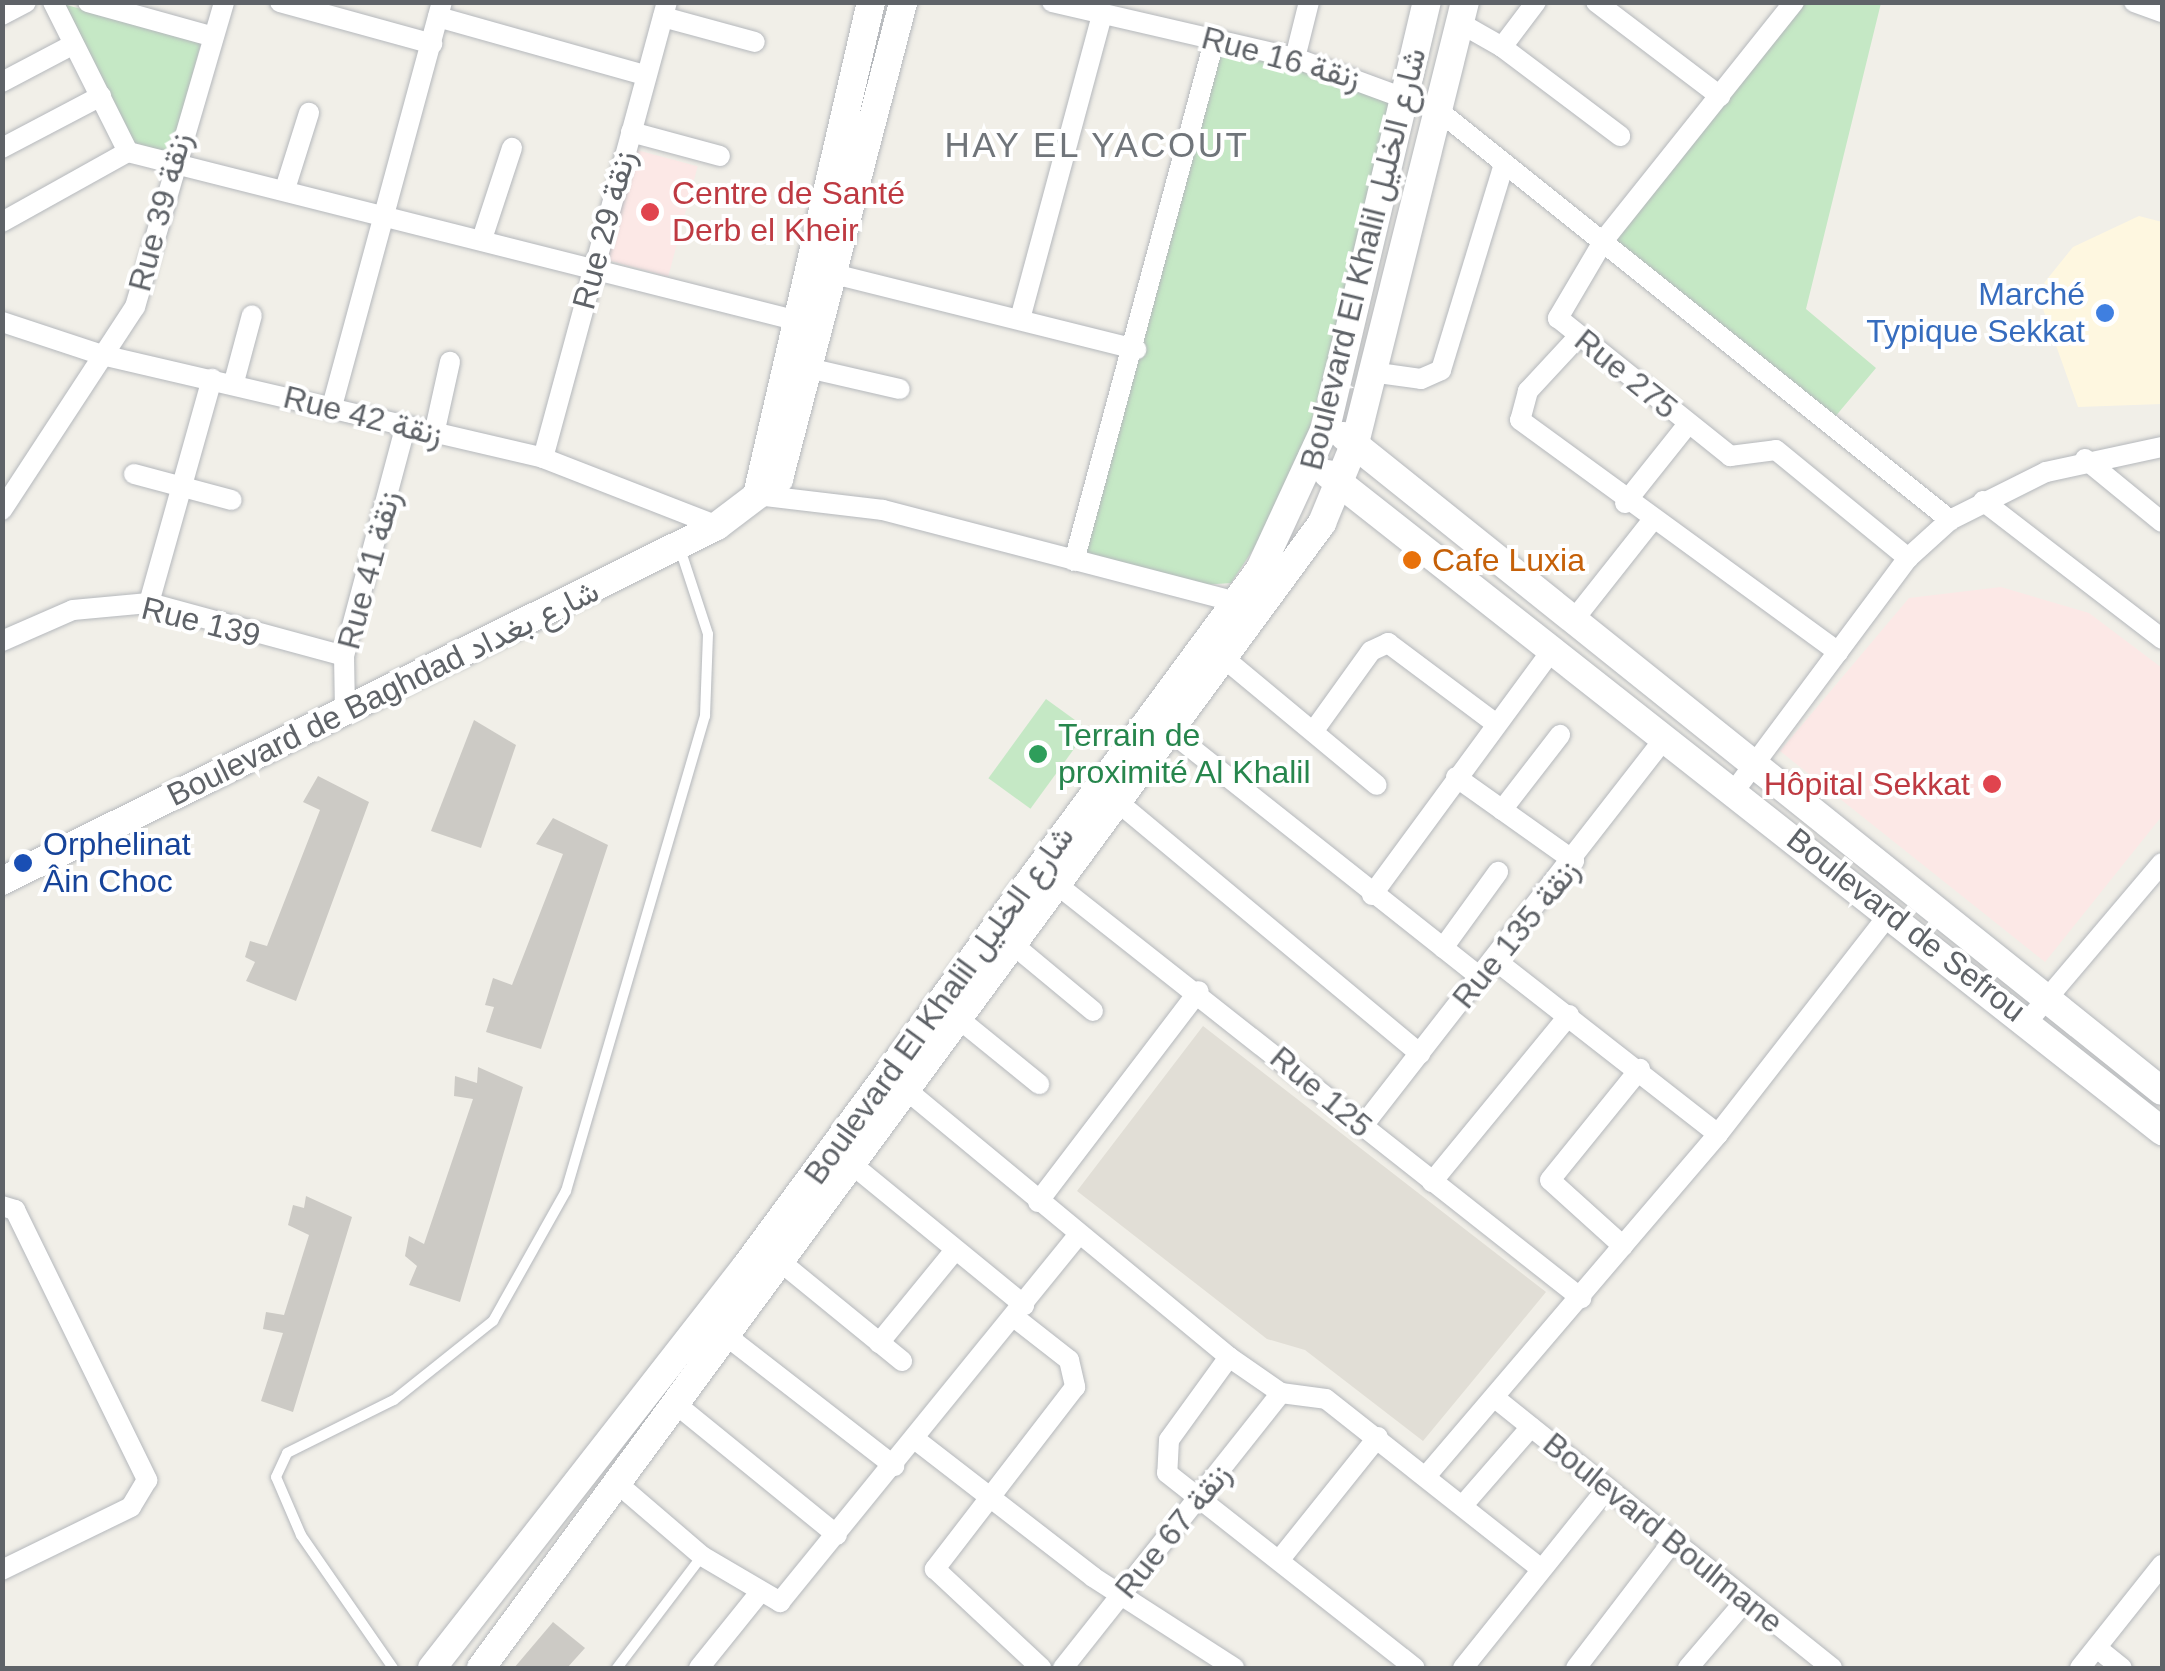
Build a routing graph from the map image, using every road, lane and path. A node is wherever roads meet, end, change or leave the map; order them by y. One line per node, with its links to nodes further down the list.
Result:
1 (26, 2): 19 (street)
2 (54, 2): 24 (street)
3 (88, 2): 21 (street)
4 (224, 2): 21 (street, Rue 39 زنقة)
5 (280, 2): 25 (street)
6 (871, 2): 49 (street, Boulevard de Baghdad شارع بغداد)
7 (903, 2): 49 (street, Boulevard de Baghdad شارع بغداد)
8 (1052, 2): 20 (street, Rue 16 زنقة)
9 (1310, 2): 27 (street)
10 (1427, 2): 30 (street, Boulevard El Khalil شارع الخليل)
11 (1536, 2): 26 (street)
12 (1596, 2): 32 (street)
13 (1794, 2): 32 (street)
14 (2134, 2): 17 (street)
15 (440, 10): 25 (street); 28 (street)
16 (666, 10): 23 (street); 28 (street, Rue 29 زنقة)
17 (2162, 12)
18 (1463, 13): 26 (street); 33 (street, Boulevard El Khalil شارع الخليل)
19 (2, 15)
20 (1102, 15): 22 (street, Rue 16 زنقة); 51 (street)
21 (208, 35): 41 (street, Rue 39 زنقة)
22 (1215, 38): 27 (street, Rue 16 زنقة); 55 (street)
23 (754, 42)
24 (74, 44): 29 (street); 31 (street)
25 (432, 44): 44 (street)
26 (1502, 47): 36 (street)
27 (1295, 58): 30 (street, Rue 16 زنقة)
28 (644, 75): 35 (street, Rue 29 زنقة)
29 (2, 82)
30 (1407, 94): 33 (street, Rue 16 زنقة); 64 (street, Boulevard El Khalil شارع الخليل)
31 (100, 96): 37 (street); 39 (street)
32 (1720, 96): 47 (street)
33 (1439, 111): 42 (street, Rue 16 زنقة); 59 (street, Boulevard El Khalil شارع الخليل)
34 (309, 113): 43 (street)
35 (631, 132): 40 (street); 48 (street, Rue 29 زنقة)
36 (1620, 136)
37 (2, 148)
38 (512, 148): 46 (street)
39 (128, 152): 41 (street); 45 (street)
40 (720, 156)
41 (172, 163): 43 (street); 56 (street, Rue 39 زنقة)
42 (1504, 164): 47 (street, Rue 16 زنقة); 59 (street)
43 (285, 190): 44 (street)
44 (388, 216): 46 (street); 63 (street)
45 (2, 222)
46 (482, 239): 48 (street)
47 (1604, 240): 54 (street, Rue 275); 81 (street, Rue 16 زنقة)
48 (592, 268): 53 (street); 70 (street, Rue 29 زنقة)
49 (819, 270): 51 (street); 53 (street, Boulevard de Baghdad شارع بغداد)
50 (252, 315): 61 (street)
51 (1020, 320): 55 (street)
52 (2, 322): 56 (street, Rue 42 زنقة)
53 (806, 323): 58 (street, Boulevard de Baghdad شارع بغداد); 76 (street, Boulevard de Baghdad شارع بغداد)
54 (1578, 336): 65 (street, Rue 275); 79 (street)
55 (1136, 349): 87 (street)
56 (102, 354): 60 (street, Rue 42 زنقة); 80 (street, Rue 39 زنقة)
57 (450, 362): 67 (street)
58 (808, 368): 62 (street); 76 (street, Boulevard de Baghdad شارع بغداد)
59 (1371, 372): 68 (street, Boulevard El Khalil شارع الخليل)
60 (212, 379): 61 (street, Rue 42 زنقة); 75 (street)
61 (234, 382): 63 (street, Rue 42 زنقة)
62 (900, 389)
63 (331, 410): 66 (street, Rue 42 زنقة)
64 (1327, 424): 68 (street, Boulevard de Sefrou); 72 (street, Boulevard El Khalil شارع الخليل)
65 (1688, 424): 79 (street); 86 (street, Rue 275)
66 (405, 429): 67 (street, Rue 42 زنقة); 95 (street, Rue 41 زنقة)
67 (434, 434): 70 (street, Rue 42 زنقة)
68 (1355, 443): 74 (street, Boulevard El Khalil شارع الخليل); 90 (street, Boulevard de Sefrou)
69 (2162, 447): 71 (street)
70 (543, 458): 84 (street, Rue 42 زنقة)
71 (2085, 460): 78 (street); 83 (street)
72 (1314, 466): 74 (street, Boulevard de Sefrou); 89 (street, Boulevard El Khalil شارع الخليل)
73 (134, 474): 75 (street)
74 (1342, 482): 93 (street, Boulevard de Sefrou); 96 (street, Boulevard El Khalil شارع الخليل)
75 (178, 486): 77 (street); 88 (street)
76 (757, 495): 84 (street, Boulevard de Baghdad شارع بغداد); 87 (street)
77 (232, 500)
78 (1982, 501): 81 (street); 91 (street)
79 (1625, 503): 82 (street)
80 (2, 510)
81 (1950, 520): 86 (street)
82 (1651, 522): 90 (street); 94 (street)
83 (2162, 522)
84 (717, 526): 85 (street, Boulevard de Baghdad شارع بغداد)
85 (678, 545): 97 (street, Boulevard de Baghdad شارع بغداد); 177 (lane)
86 (1908, 558): 94 (street)
87 (1074, 562): 89 (street)
88 (149, 603): 92 (street, Rue 139); 95 (street, Rue 139)
89 (1229, 612): 130 (street, Boulevard El Khalil شارع الخليل)
90 (1572, 622): 103 (street, Boulevard de Sefrou)
91 (2162, 639)
92 (2, 641)
93 (1550, 652): 98 (street); 102 (street, Boulevard de Sefrou)
94 (1838, 652): 103 (street)
95 (344, 656): 97 (street, Rue 41 زنقة)
96 (1225, 659): 99 (street); 100 (street, Boulevard El Khalil شارع الخليل)
97 (344, 712): 112 (street, Boulevard de Baghdad شارع بغداد)
98 (1495, 722): 99 (street); 104 (street)
99 (1315, 728): 105 (street)
100 (1171, 732): 107 (street, Boulevard El Khalil شارع الخليل); 114 (street)
101 (1560, 735): 108 (street)
102 (1666, 737): 106 (street, Boulevard de Sefrou); 109 (street, Rue 135 زنقة)
103 (1755, 762): 106 (street); 115 (street, Boulevard de Sefrou)
104 (1456, 777): 108 (street); 114 (street)
105 (1377, 785)
106 (1735, 790): 116 (street, Boulevard de Sefrou)
107 (1119, 803): 113 (street, Boulevard El Khalil شارع الخليل); 128 (street)
108 (1502, 810): 109 (street)
109 (1574, 861): 120 (street, Rue 135 زنقة)
110 (2162, 863): 123 (street)
111 (1498, 872): 119 (street)
112 (2, 881)
113 (1060, 887): 118 (street, Boulevard El Khalil شارع الخليل); 122 (street, Rue 125)
114 (1372, 895): 119 (street)
115 (1931, 906): 117 (street); 123 (street, Boulevard de Sefrou)
116 (1888, 916): 117 (street, Boulevard de Sefrou); 135 (street)
117 (1912, 934): 126 (street, Boulevard de Sefrou)
118 (1016, 947): 124 (street); 127 (street, Boulevard El Khalil شارع الخليل)
119 (1443, 948): 121 (street)
120 (1495, 960): 121 (street, Rue 135 زنقة); 125 (street)
121 (1480, 978): 128 (street, Rue 135 زنقة)
122 (1198, 991): 133 (street, Rue 125); 138 (street)
123 (2047, 996): 126 (street); 132 (street, Boulevard de Sefrou)
124 (1093, 1011)
125 (1568, 1015): 129 (street); 137 (street)
126 (2028, 1021): 134 (street, Boulevard de Sefrou)
127 (964, 1023): 130 (street, Boulevard El Khalil شارع الخليل); 131 (street)
128 (1420, 1054): 133 (street, Rue 135 زنقة)
129 (1640, 1069): 135 (street); 141 (street)
130 (899, 1084): 136 (street, Boulevard El Khalil شارع الخليل); 138 (street); 146 (street, Boulevard El Khalil شارع الخليل)
131 (1039, 1084)
132 (2161, 1088)
133 (1362, 1128): 137 (street, Rue 125)
134 (2162, 1131)
135 (1718, 1134): 141 (street)
136 (854, 1166): 142 (street); 143 (street, Boulevard El Khalil شارع الخليل)
137 (1432, 1182): 144 (street, Rue 125)
138 (1038, 1202): 140 (street)
139 (2, 1206): 172 (street)
140 (1077, 1236): 145 (street); 149 (street)
141 (1623, 1246): 144 (street)
142 (955, 1250): 145 (street); 148 (street)
143 (782, 1264): 147 (street, Boulevard El Khalil شارع الخليل); 148 (street)
144 (1581, 1298): 152 (street)
145 (1019, 1311): 156 (street); 161 (street)
146 (705, 1320): 147 (street); 163 (street, Boulevard El Khalil شارع الخليل)
147 (729, 1337): 153 (street, Boulevard El Khalil شارع الخليل); 157 (street)
148 (879, 1343): 150 (street)
149 (1228, 1357): 151 (street); 162 (street)
150 (902, 1360)
151 (1280, 1393): 155 (street); 162 (street, Rue 67 زنقة)
152 (1495, 1398): 154 (street, Boulevard Boulmane); 158 (street)
153 (677, 1405): 159 (street, Boulevard El Khalil شارع الخليل); 166 (street)
154 (1531, 1427): 160 (street, Boulevard Boulmane); 164 (street)
155 (1378, 1436): 158 (street); 169 (street)
156 (916, 1440): 157 (street); 161 (street)
157 (894, 1466): 166 (street)
158 (1428, 1475): 164 (street)
159 (618, 1484): 165 (street, Boulevard El Khalil شارع الخليل); 168 (street)
160 (1608, 1488): 167 (street, Boulevard Boulmane); 171 (street)
161 (984, 1498): 173 (street); 183 (street)
162 (1199, 1501): 169 (street); 173 (street, Rue 67 زنقة)
163 (558, 1504): 165 (street); 180 (street, Boulevard El Khalil شارع الخليل)
164 (1464, 1504): 171 (street)
165 (586, 1525): 181 (street, Boulevard El Khalil شارع الخليل)
166 (837, 1536): 174 (street)
167 (1673, 1541): 175 (street, Boulevard Boulmane); 188 (street)
168 (702, 1556): 174 (street); 182 (lane)
169 (1282, 1558): 186 (street)
170 (2162, 1565): 176 (street)
171 (1542, 1569): 187 (street)
172 (2, 1570)
173 (1123, 1593): 184 (street, Rue 67 زنقة); 185 (street)
174 (758, 1595): 178 (street)
175 (1746, 1600): 189 (street); 190 (street, Boulevard Boulmane)
176 (2097, 1648): 191 (street); 192 (street)
177 (383, 1663): 179 (lane)
178 (704, 1667)
179 (393, 1668)
180 (432, 1668)
181 (480, 1668)
182 (617, 1668)
183 (1041, 1668)
184 (1063, 1668)
185 (1234, 1668)
186 (1416, 1668)
187 (1463, 1668)
188 (1576, 1668)
189 (1688, 1668)
190 (1832, 1668)
191 (2080, 1668)
192 (2122, 1668)

